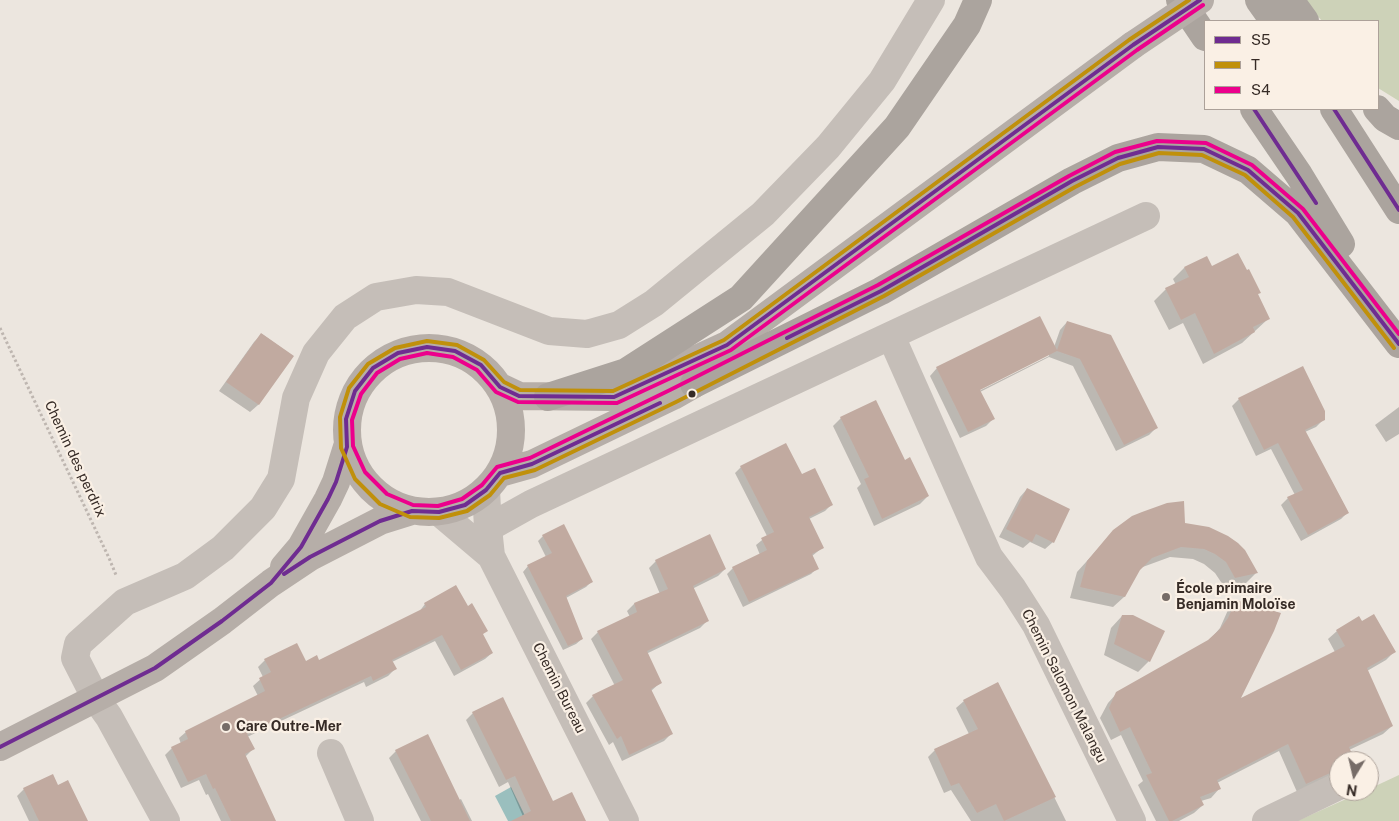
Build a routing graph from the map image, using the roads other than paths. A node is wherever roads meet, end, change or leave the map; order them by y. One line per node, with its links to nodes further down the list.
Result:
1 (931, 0): 30 (street)
2 (978, 0): 22 (highway)
3 (1180, 0): 9 (highway)
4 (1200, 0): 19 (main road, bridge)
5 (1259, 0): 7 (highway)
6 (1290, 0): 8 (highway)
7 (1273, 20)
8 (1303, 20)
9 (1204, 36)
10 (1255, 110): 17 (highway)
11 (1335, 110): 14 (highway)
12 (1378, 110): 13 (highway)
13 (1399, 126)
14 (1399, 210)
15 (1146, 216): 16 (street)
16 (890, 336): 27 (street); 37 (street, Chemin Salomon Malangu)
17 (1399, 339)
18 (1399, 344): 20 (highway)
19 (727, 345): 20 (main road); 22 (main road)
20 (694, 384): 24 (main road)
21 (500, 387): 22 (main road); 23 (main road); 24 (main road)
22 (548, 397)
23 (348, 447): 25 (main road); 29 (main road)
24 (493, 482): 26 (main road); 27 (street, Chemin Bureau)
25 (412, 511): 26 (main road); 29 (main road)
26 (439, 512): 28 (street, Chemin Bureau)
27 (488, 528): 28 (street, Chemin Bureau)
28 (491, 556): 36 (street, Chemin Bureau)
29 (272, 582): 30 (main road)
30 (96, 699): 31 (main road); 34 (street)
31 (0, 747)
32 (331, 753): 35 (street)
33 (1329, 791): 38 (street)
34 (166, 821)
35 (360, 821)
36 (625, 821)
37 (1132, 821)
38 (1266, 821)

